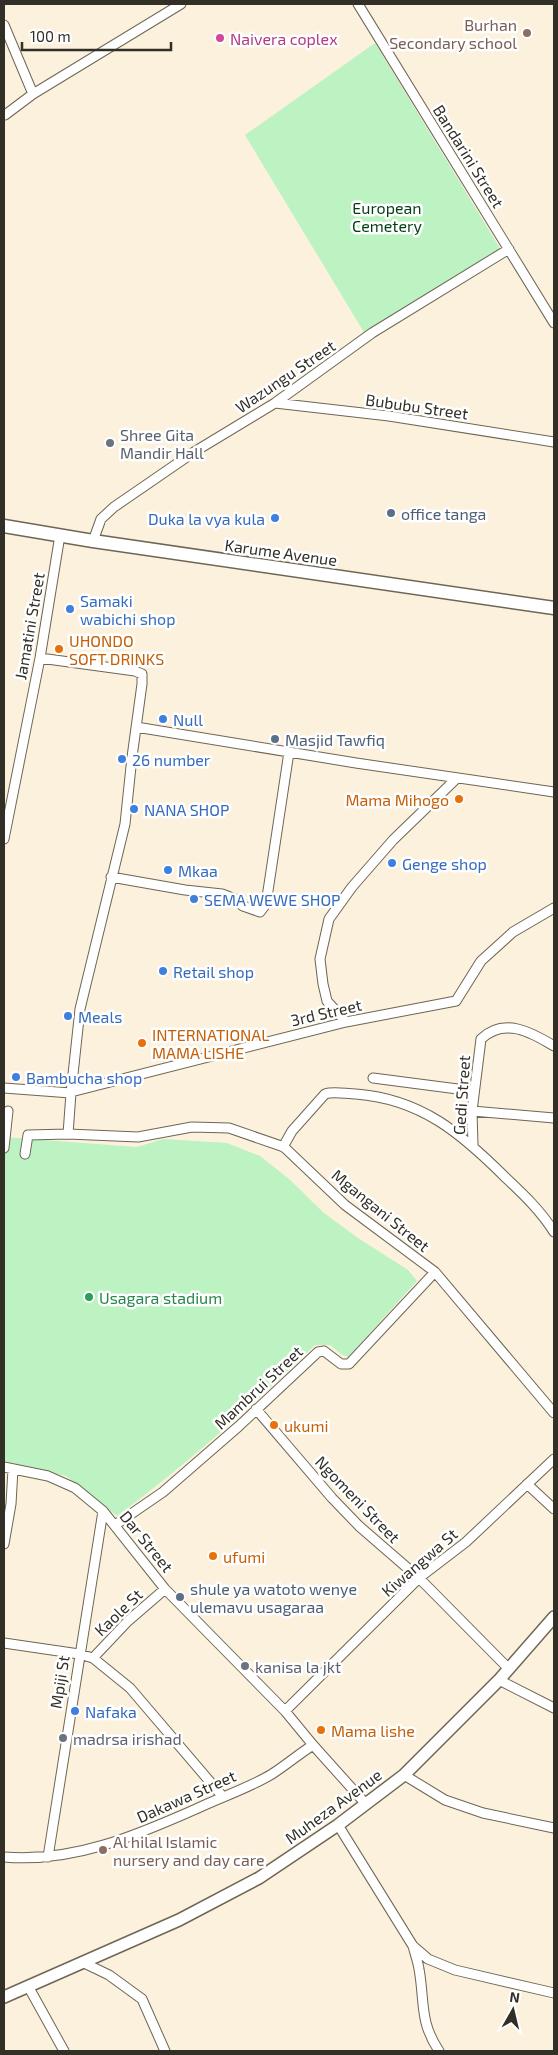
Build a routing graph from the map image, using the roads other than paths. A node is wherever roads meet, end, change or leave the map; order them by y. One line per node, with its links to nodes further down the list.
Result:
1 (181, 4): 4 (street)
2 (358, 4): 6 (street, Bandarini Street)
3 (4, 25): 4 (street)
4 (33, 94): 5 (street)
5 (6, 115)
6 (508, 249): 7 (street, Bandarini Street); 8 (street, Wazungu Street)
7 (554, 323)
8 (275, 403): 9 (street, Bububu Street); 12 (street, Wazungu Street)
9 (554, 442)
10 (4, 526): 11 (main road, Karume Avenue)
11 (60, 535): 12 (main road, Karume Avenue); 14 (street, Jamatini Street)
12 (93, 541): 13 (main road, Karume Avenue)
13 (554, 608)
14 (40, 658): 15 (street); 19 (street, Jamatini Street)
15 (136, 727): 16 (street); 20 (street)
16 (289, 752): 17 (street); 20 (street)
17 (457, 778): 18 (street); 22 (street)
18 (554, 792)
19 (4, 839)
20 (111, 877): 27 (street)
21 (554, 908): 22 (street, 3rd Street)
22 (346, 1022): 27 (street, 3rd Street)
23 (554, 1046): 26 (street, Gedi Street)
24 (372, 1078): 26 (street)
25 (4, 1088): 27 (street)
26 (474, 1090): 29 (street, Gedi Street)
27 (71, 1092): 31 (street)
28 (8, 1111): 34 (street)
29 (472, 1111): 30 (street); 32 (street, Gedi Street)
30 (554, 1118)
31 (68, 1134): 33 (street, Mgangani Street); 35 (street, Mgangani Street)
32 (473, 1145): 33 (street); 36 (street)
33 (283, 1146): 37 (street, Mgangani Street)
34 (4, 1148)
35 (25, 1154)
36 (554, 1232)
37 (435, 1272): 38 (street, Mambrui Street); 39 (street, Mgangani Street)
38 (256, 1410): 45 (street, Mambrui Street); 47 (street, Ngomeni Street)
39 (554, 1413)
40 (554, 1459): 42 (street, Kiwangwa St)
41 (8, 1468): 44 (street, Dar Street); 46 (street)
42 (526, 1484): 43 (street); 47 (street, Kiwangwa St)
43 (554, 1510)
44 (103, 1511): 45 (street, Dar Street); 51 (street, Mpiji St)
45 (115, 1525): 48 (street, Dar Street)
46 (4, 1544)
47 (419, 1578): 53 (street, Ngomeni Street); 56 (street, Kiwangwa St)
48 (166, 1589): 52 (street, Kaole St); 56 (street, Dar Street)
49 (554, 1617): 53 (street, Muheza Avenue)
50 (4, 1642): 51 (street)
51 (79, 1654): 52 (street); 64 (street, Mpiji St)
52 (93, 1658): 59 (street)
53 (508, 1668): 54 (street, Muheza Avenue)
54 (500, 1680): 55 (street); 58 (street, Muheza Avenue)
55 (554, 1708)
56 (285, 1711): 57 (street, Dar Street)
57 (313, 1745): 59 (street, Dakawa Street); 60 (street, Dar Street)
58 (404, 1775): 60 (street, Muheza Avenue); 62 (street)
59 (223, 1796): 64 (street, Dakawa Street)
60 (365, 1804): 61 (street, Muheza Avenue)
61 (338, 1825): 65 (street); 66 (street, Muheza Avenue)
62 (554, 1828)
63 (4, 1857): 64 (street, Dakawa Street)
64 (48, 1857)
65 (413, 1946): 68 (street); 72 (street)
66 (82, 1962): 67 (street, Muheza Avenue); 71 (street)
67 (28, 1986): 69 (street, Muheza Avenue); 70 (street)
68 (554, 1993)
69 (4, 1997)
70 (64, 2051)
71 (165, 2051)
72 (439, 2051)

